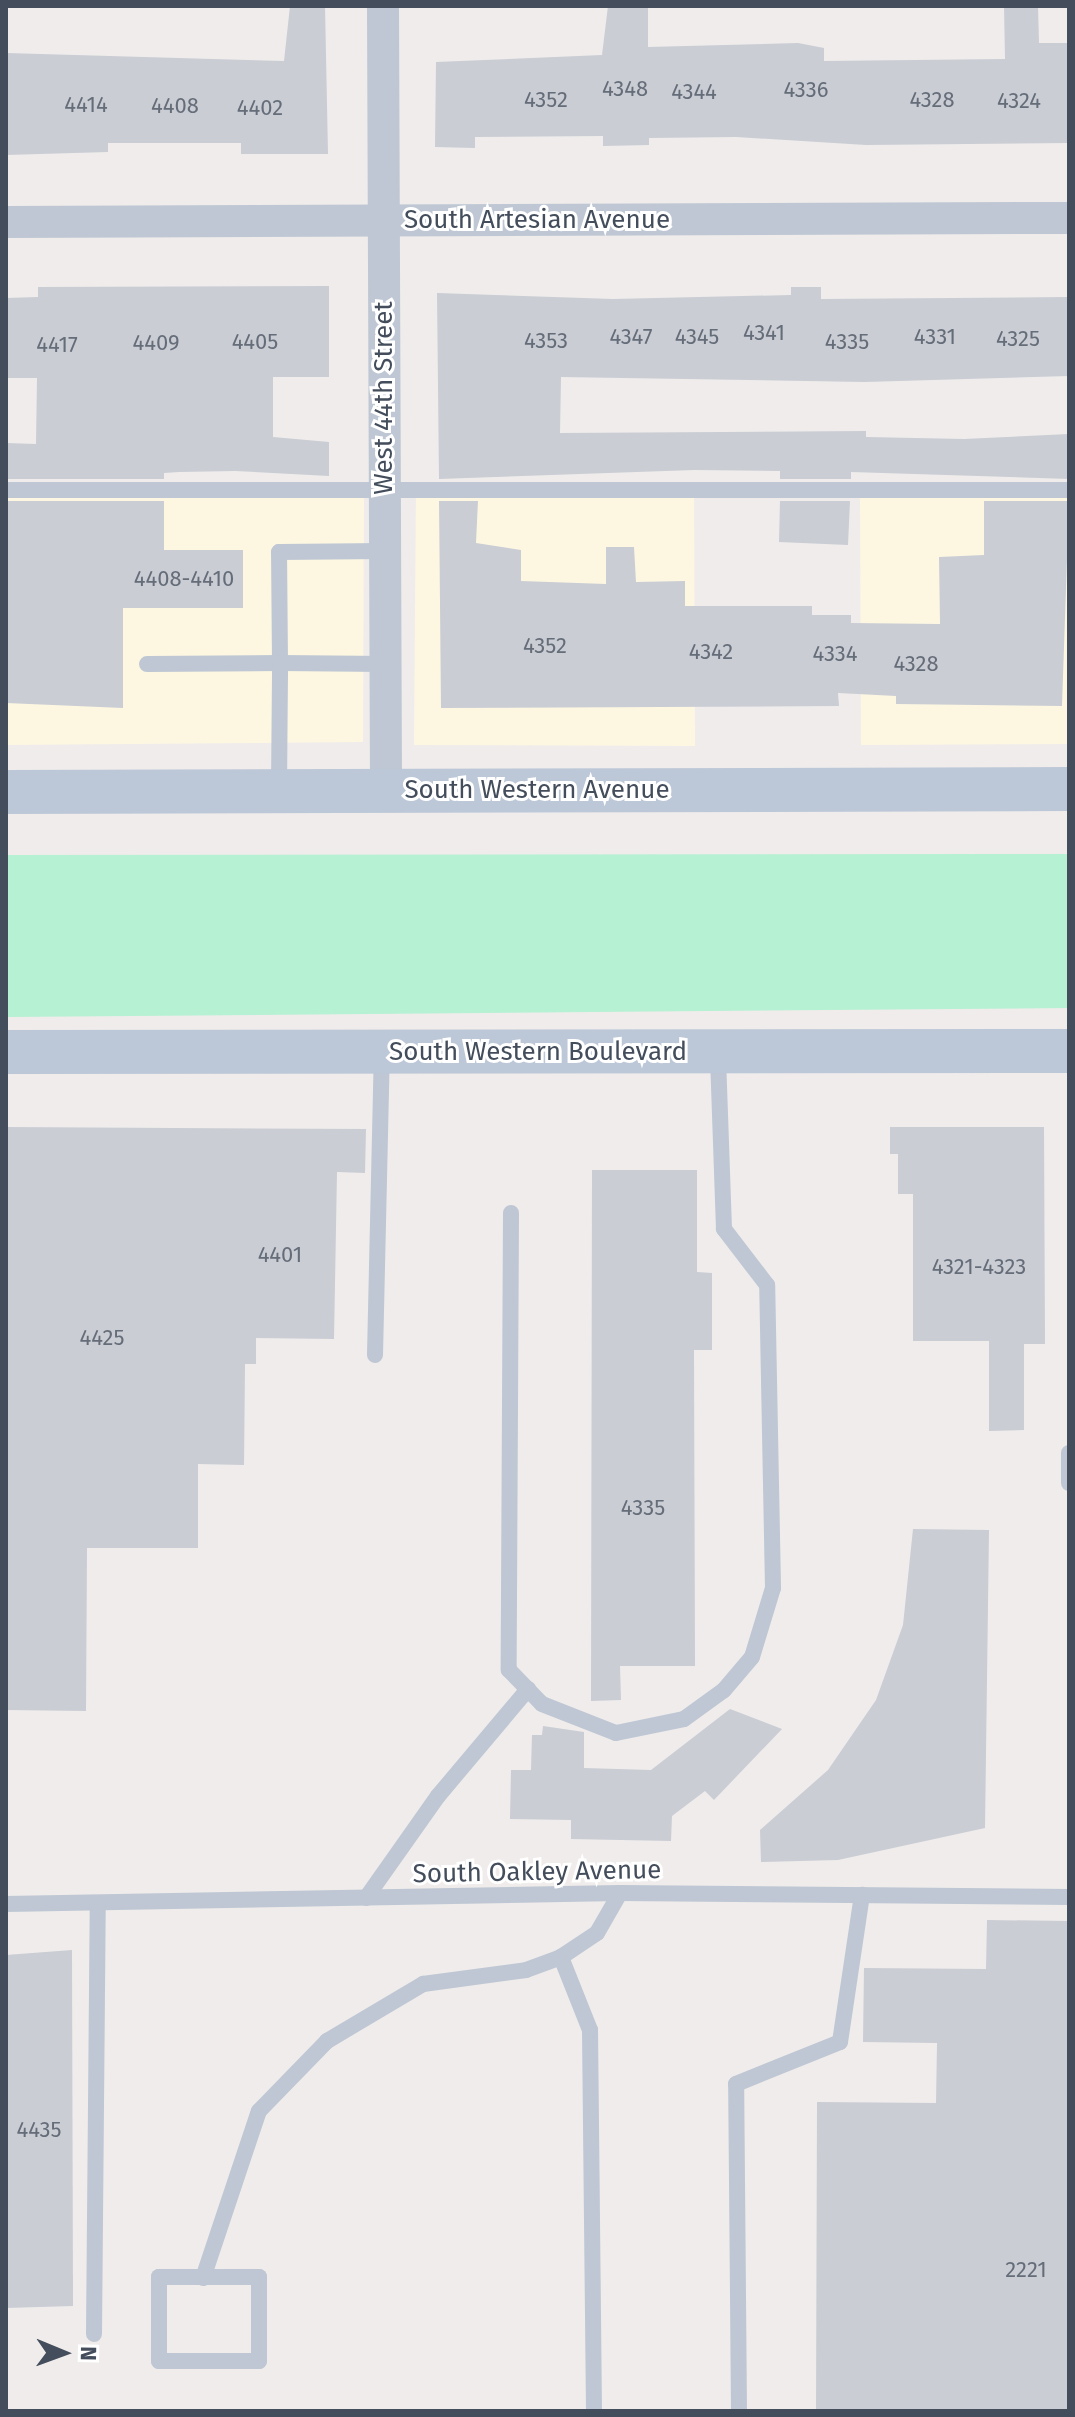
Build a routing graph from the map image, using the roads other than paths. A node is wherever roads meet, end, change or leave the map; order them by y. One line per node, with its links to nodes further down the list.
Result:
1 (383, 6): 3 (street, West 44th Street)
2 (1069, 218): 3 (street, South Artesian Avenue)
3 (384, 220): 4 (street, South Artesian Avenue); 5 (street, West 44th Street)
4 (6, 222)
5 (384, 487): 6 (lane); 7 (lane); 8 (street, West 44th Street)
6 (6, 490)
7 (1069, 490)
8 (385, 551): 9 (lane); 11 (street, West 44th Street)
9 (280, 663): 10 (lane); 11 (lane); 13 (lane)
10 (147, 664)
11 (385, 664): 14 (street, West 44th Street)
12 (1069, 789): 14 (main road, South Western Avenue)
13 (279, 791): 14 (main road, South Western Avenue); 15 (main road, South Western Avenue)
14 (386, 791)
15 (6, 792)
16 (718, 1051): 17 (main road, South Western Boulevard); 19 (main road, South Western Boulevard); 24 (lane)
17 (1069, 1051)
18 (6, 1052): 19 (main road, South Western Boulevard)
19 (382, 1052): 21 (lane)
20 (511, 1213): 24 (lane)
21 (375, 1355)
22 (1069, 1453): 23 (lane)
23 (1069, 1483)
24 (528, 1689): 28 (lane)
25 (620, 1893): 26 (lane, South Oakley Avenue); 28 (lane, South Oakley Avenue); 31 (lane)
26 (862, 1895): 27 (lane, South Oakley Avenue); 35 (lane)
27 (1069, 1897)
28 (366, 1898): 30 (lane, South Oakley Avenue)
29 (6, 1904): 30 (lane, South Oakley Avenue)
30 (98, 1904): 33 (lane)
31 (561, 1957): 32 (lane); 34 (lane)
32 (203, 2278): 32 (lane)
33 (94, 2334)
34 (594, 2411)
35 (739, 2411)

